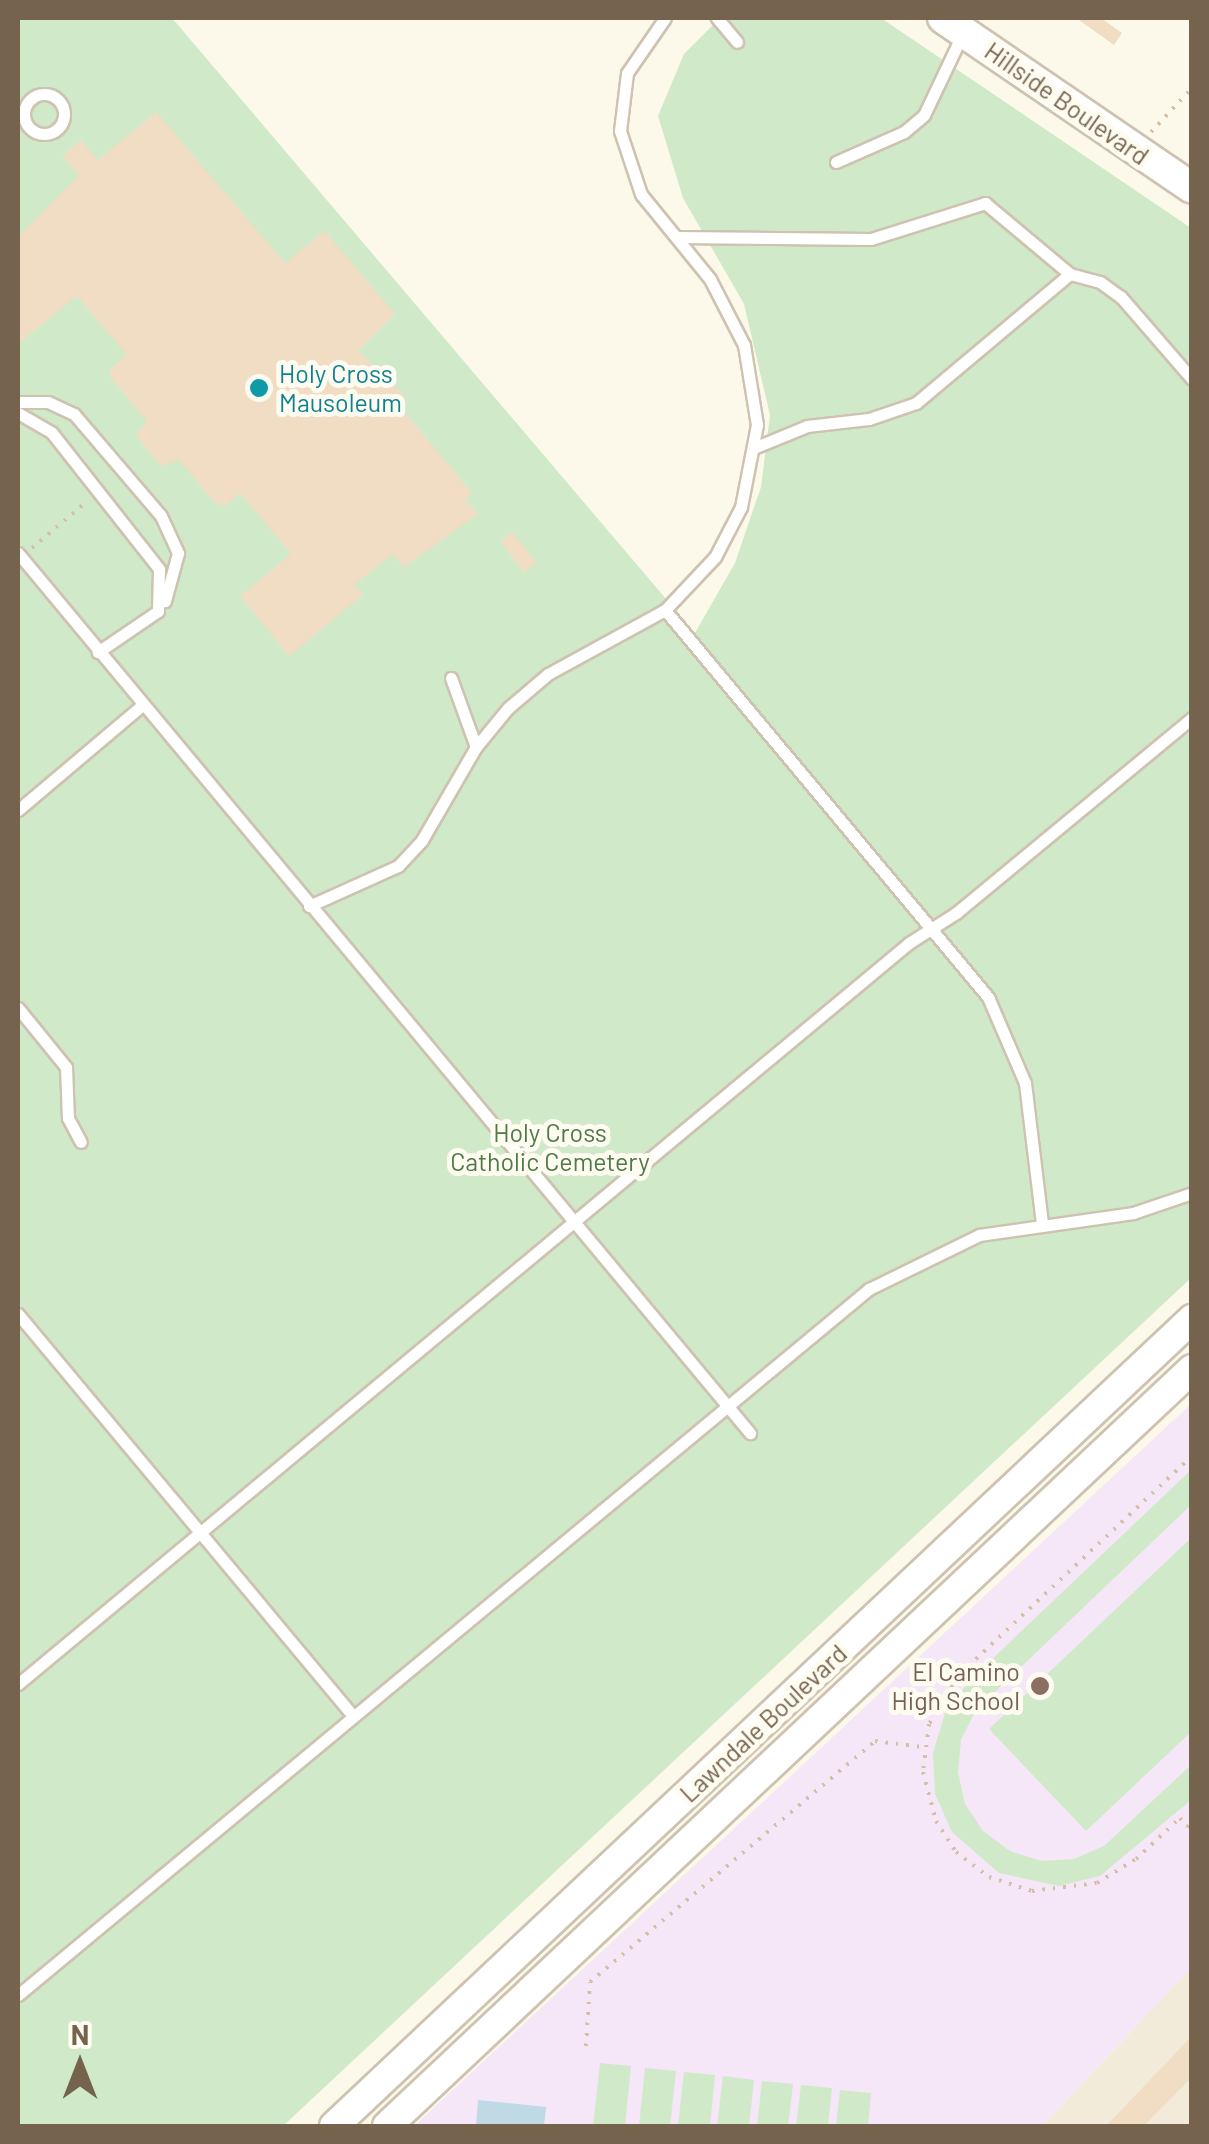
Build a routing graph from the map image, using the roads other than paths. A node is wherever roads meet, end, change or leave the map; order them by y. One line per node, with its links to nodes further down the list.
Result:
1 (665, 18): 7 (lane)
2 (716, 18): 4 (lane)
3 (953, 24): 5 (lane); 6 (main road, Hillside Boulevard)
4 (737, 42)
5 (836, 162)
6 (1192, 188)
7 (677, 237): 8 (lane); 12 (lane)
8 (1070, 274): 9 (lane); 12 (lane)
9 (1192, 380)
10 (18, 402): 15 (lane)
11 (18, 413): 15 (lane)
12 (756, 447): 14 (lane)
13 (19, 557): 16 (lane)
14 (666, 610): 20 (lane); 23 (lane)
15 (158, 611): 16 (lane)
16 (98, 652): 18 (lane)
17 (451, 678): 20 (lane)
18 (141, 706): 21 (lane); 22 (lane)
19 (1192, 718): 23 (lane)
20 (476, 748): 22 (lane)
21 (18, 810)
22 (309, 906): 27 (lane)
23 (932, 928): 27 (lane); 28 (lane)
24 (18, 1008): 25 (lane)
25 (81, 1142)
26 (1192, 1194): 28 (lane)
27 (574, 1222): 32 (lane); 34 (lane)
28 (1042, 1223): 32 (lane)
29 (18, 1314): 34 (lane)
30 (1192, 1319): 38 (street, Lawndale Boulevard)
31 (1192, 1369): 39 (street, Lawndale Boulevard)
32 (727, 1405): 33 (lane); 36 (lane)
33 (750, 1432)
34 (201, 1532): 35 (lane); 36 (lane)
35 (18, 1684)
36 (353, 1716): 37 (lane)
37 (18, 1995)
38 (334, 2126)
39 (387, 2126)

